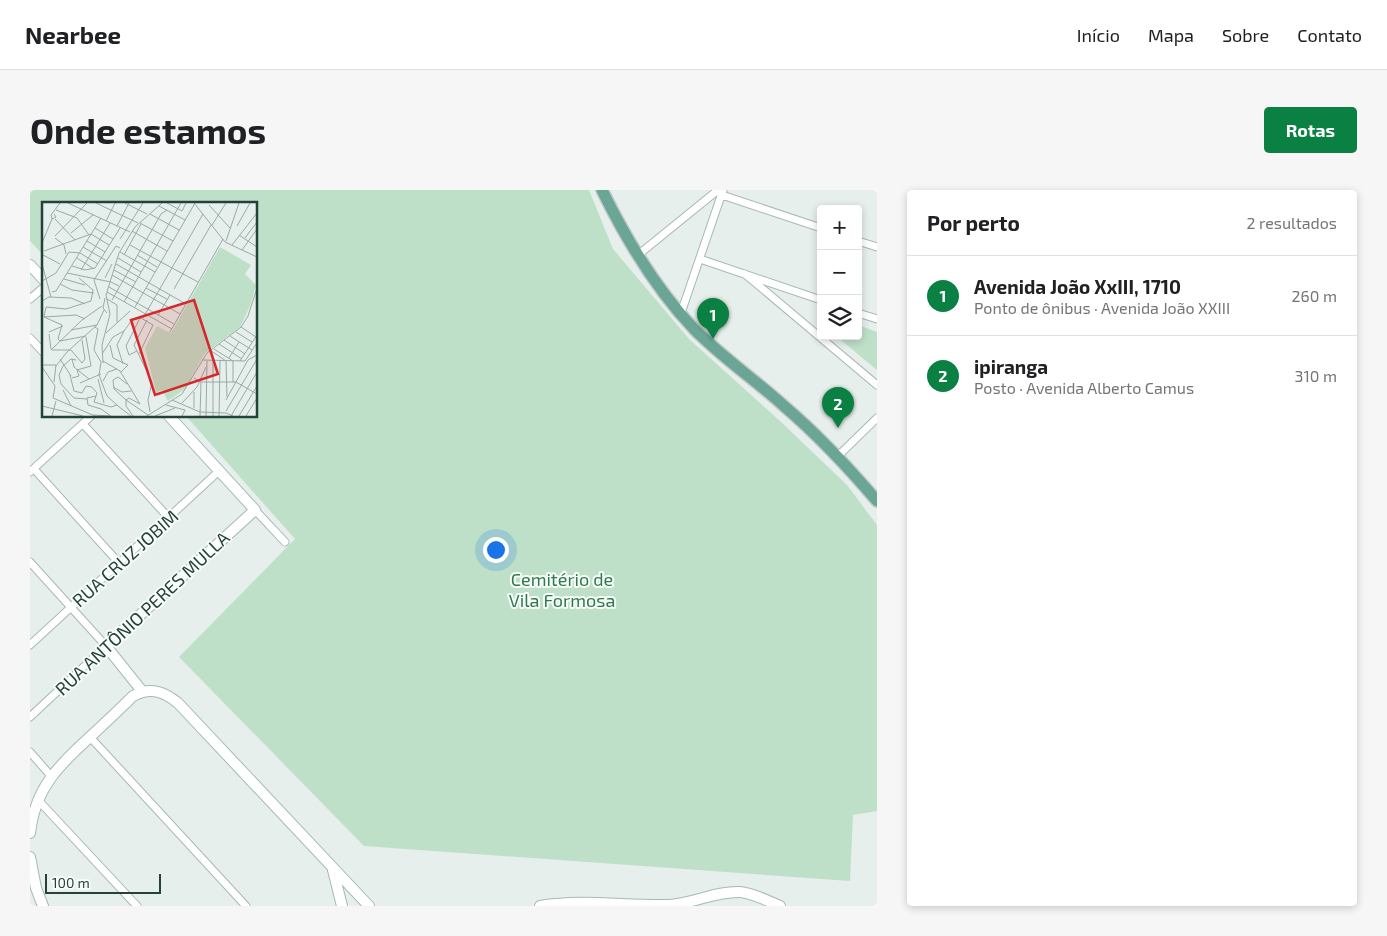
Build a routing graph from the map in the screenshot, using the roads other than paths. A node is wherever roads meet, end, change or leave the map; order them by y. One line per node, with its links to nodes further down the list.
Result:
1 (605, 191): 6 (main road)
2 (721, 192): 3 (street); 6 (street); 7 (street)
3 (817, 227)
4 (862, 242): 5 (street)
5 (877, 247)
6 (638, 254): 14 (main road)
7 (700, 259): 9 (street); 14 (street)
8 (30, 266): 10 (street)
9 (745, 274): 13 (street); 19 (street)
10 (42, 278)
11 (42, 288): 12 (street)
12 (30, 299)
13 (817, 299)
14 (681, 313): 24 (main road)
15 (862, 313): 16 (street)
16 (877, 319)
17 (30, 338): 18 (street)
18 (42, 352)
19 (877, 386)
20 (89, 418): 23 (street)
21 (171, 418): 26 (street)
22 (877, 418): 24 (street)
23 (83, 424): 25 (street); 29 (street)
24 (838, 456): 27 (main road)
25 (32, 470): 32 (street)
26 (219, 471): 28 (street); 29 (street, RUA CRUZ JOBIM)
27 (877, 501)
28 (255, 510): 30 (street); 35 (street, RUA ANTÔNIO PERES MULLA)
29 (169, 518): 32 (street, RUA CRUZ JOBIM)
30 (285, 542)
31 (30, 562): 33 (street)
32 (119, 563): 33 (street, RUA CRUZ JOBIM)
33 (71, 607): 34 (street, RUA CRUZ JOBIM); 35 (street)
34 (30, 645)
35 (106, 646): 36 (street); 37 (street, RUA ANTÔNIO PERES MULLA)
36 (142, 692): 38 (street); 44 (street)
37 (30, 717)
38 (90, 737): 40 (street); 48 (street)
39 (30, 752): 40 (street)
40 (51, 776): 41 (street)
41 (38, 800): 42 (street); 47 (street)
42 (30, 833)
43 (30, 857): 46 (street)
44 (331, 866): 45 (street); 49 (street)
45 (368, 905): 49 (street)
46 (43, 906)
47 (137, 906)
48 (246, 906)
49 (342, 906)
50 (540, 906): 51 (street)
51 (780, 906)

